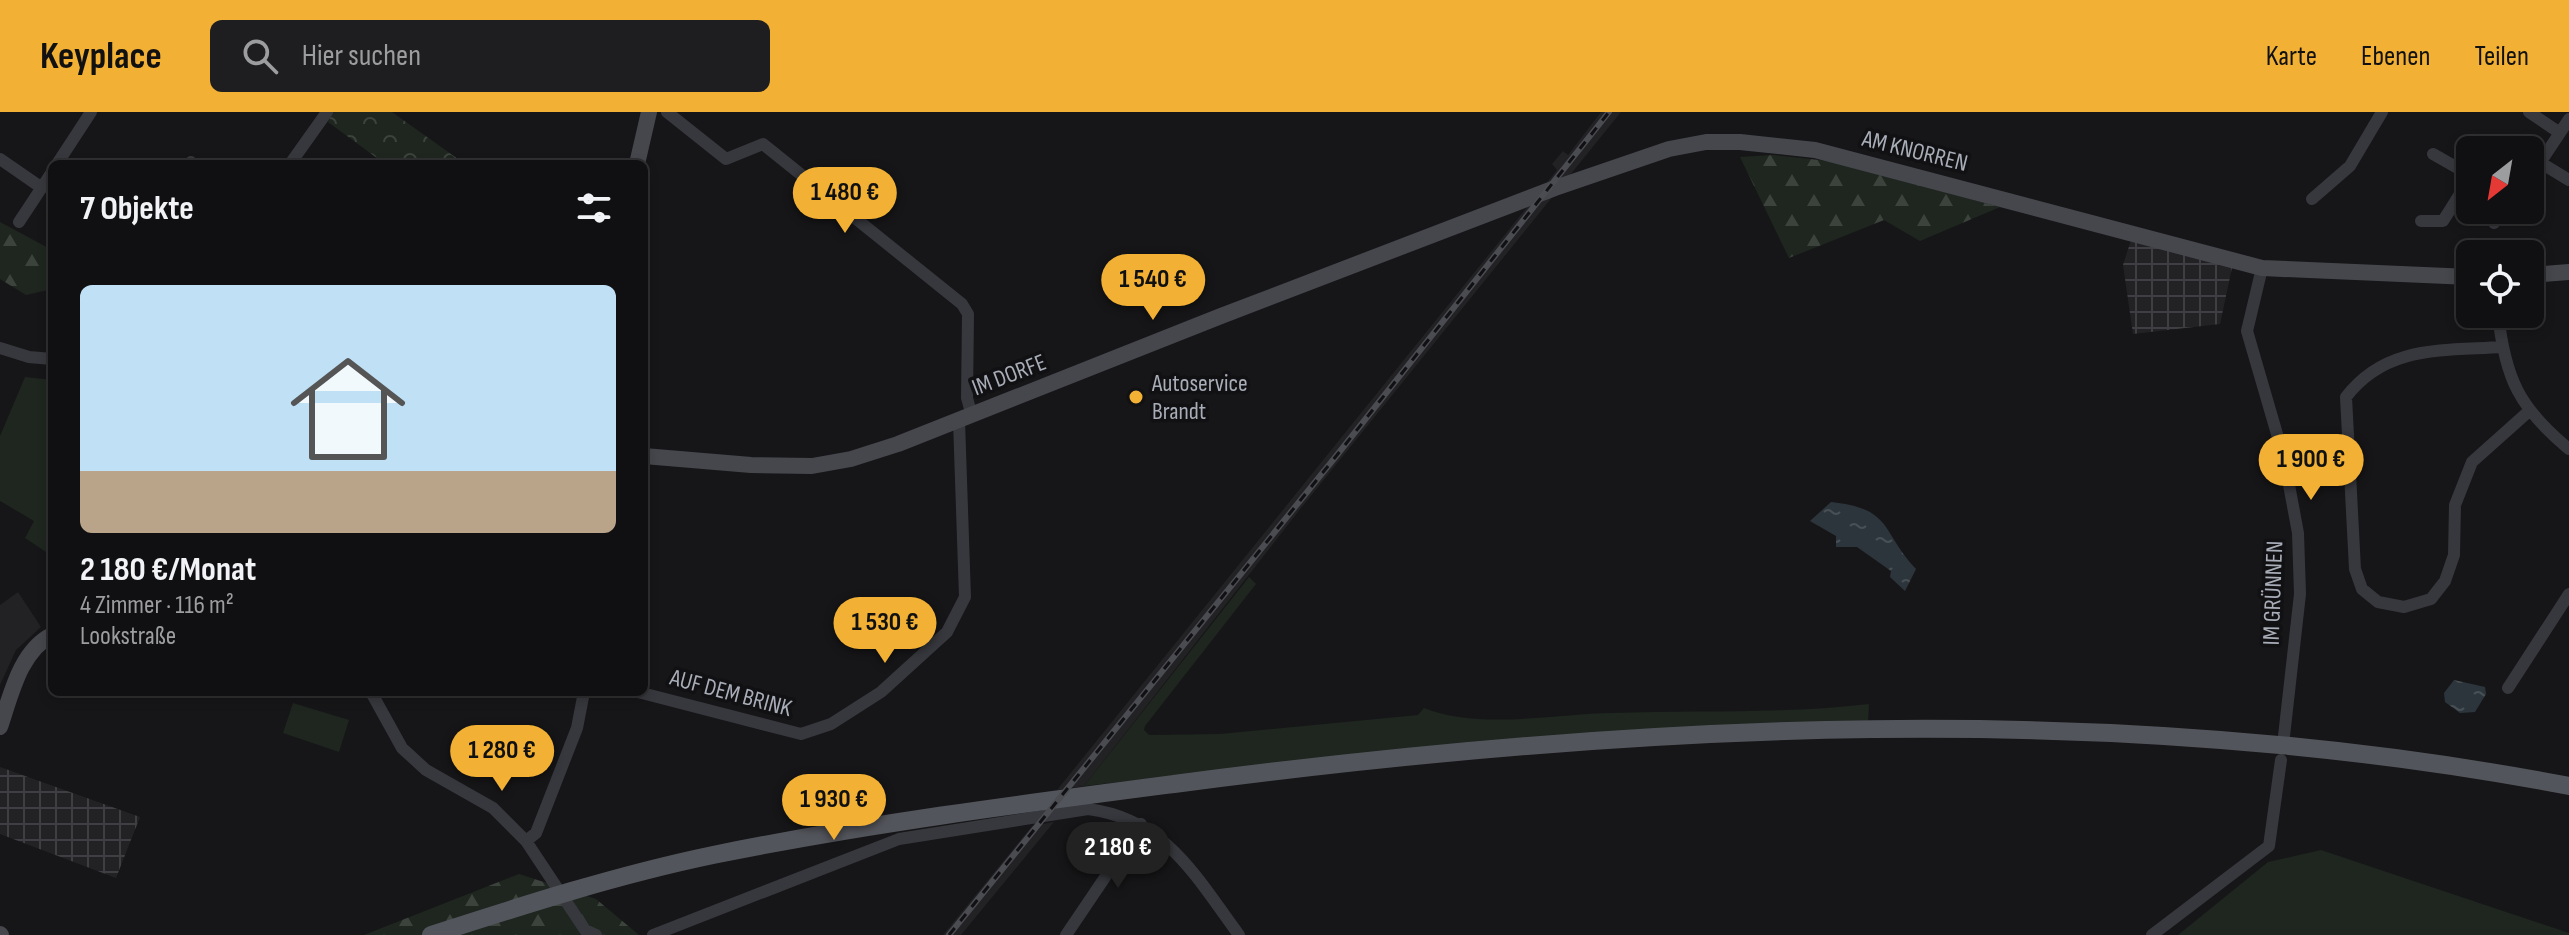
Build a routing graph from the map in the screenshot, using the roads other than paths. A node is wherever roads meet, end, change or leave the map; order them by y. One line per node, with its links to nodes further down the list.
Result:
1 (91, 112): 12 (street)
2 (327, 112): 13 (street)
3 (649, 112): 14 (street)
4 (667, 112): 34 (street, AUF DEM BRINK)
5 (2382, 112): 21 (street)
6 (2529, 112): 8 (street)
7 (2569, 119): 8 (street)
8 (2560, 133): 10 (street)
9 (2433, 154): 16 (street)
10 (2544, 158)
11 (0, 159): 19 (street)
12 (60, 160)
13 (295, 160)
14 (638, 160)
15 (2544, 165): 18 (street)
16 (2456, 168)
17 (48, 178): 19 (street)
18 (2569, 180)
19 (42, 188): 24 (street)
20 (1555, 188): 25 (street, AM KNORREN); 34 (street, IM DORFE)
21 (2312, 199)
22 (2456, 200): 23 (street)
23 (2421, 221)
24 (19, 222)
25 (2262, 268): 28 (street, AM KNORREN); 46 (street, IM GRÜNNEN)
26 (2569, 272): 27 (street)
27 (2544, 274)
28 (2456, 276)
29 (2500, 328): 30 (street)
30 (2502, 347): 33 (street); 33 (street)
31 (0, 348): 32 (street)
32 (48, 359)
33 (2528, 412): 35 (street)
34 (965, 418): 36 (street, IM DORFE); 42 (street, AUF DEM BRINK)
35 (2569, 449)
36 (648, 456)
37 (2569, 594): 38 (street)
38 (2556, 614): 39 (street); 41 (street)
39 (2569, 623)
40 (48, 637): 45 (street)
41 (2508, 688)
42 (648, 695)
43 (373, 696): 49 (street)
44 (583, 696): 49 (street)
45 (2, 716)
46 (2285, 747): 47 (main road); 50 (main road); 55 (street, IM GRÜNNEN)
47 (2569, 786)
48 (1141, 824): 52 (street); 53 (street); 54 (street)
49 (526, 841): 51 (street)
50 (431, 935)
51 (596, 935)
52 (653, 935)
53 (1066, 935)
54 (1239, 935)
55 (2152, 935)

